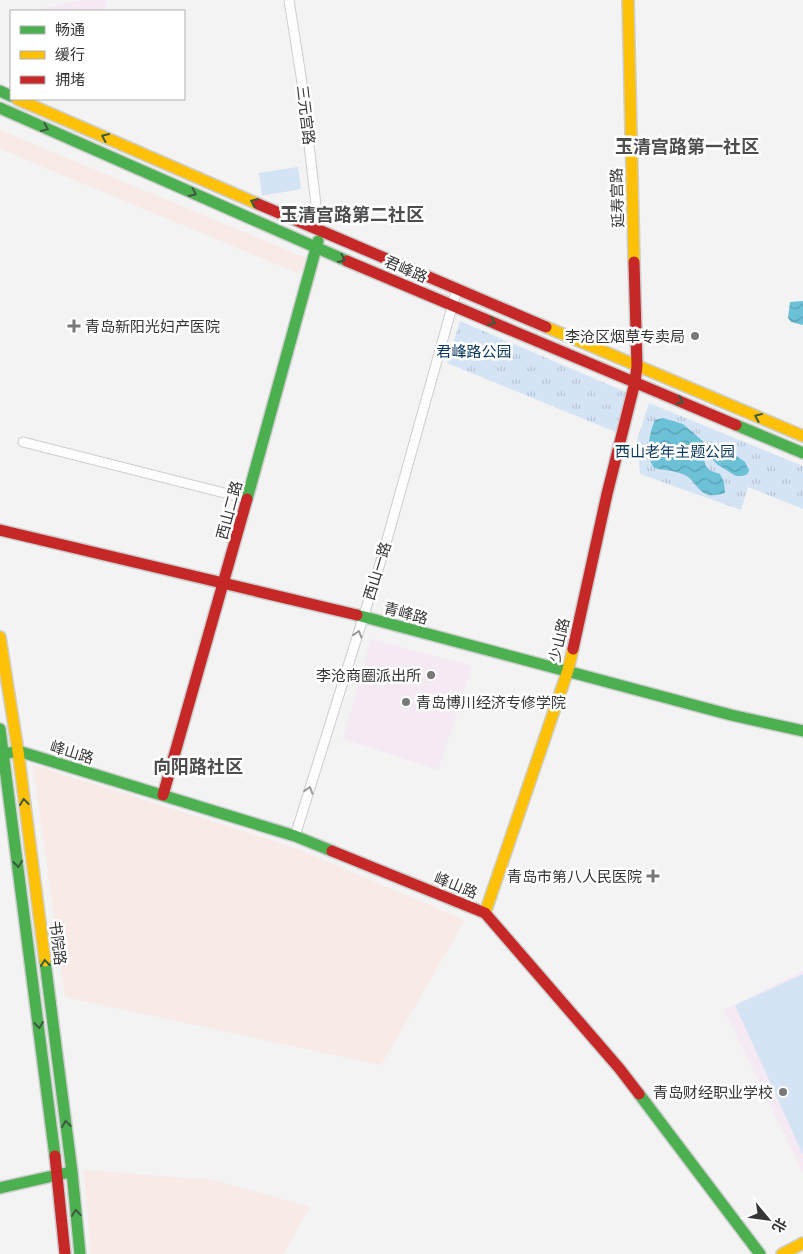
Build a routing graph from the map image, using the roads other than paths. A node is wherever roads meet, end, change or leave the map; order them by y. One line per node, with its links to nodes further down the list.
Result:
1 (289, 0): 5 (street, 三元宫路)
2 (628, 0): 9 (street, 延寿宫路)
3 (19, 100): 5 (street, 君峰路, one-way to 3)
4 (0, 108): 6 (street, 君峰路, one-way to 6)
5 (319, 231): 6 (street, 西山二路); 7 (street, 君峰路)
6 (317, 248): 8 (street, 君峰路, one-way to 8); 14 (street, 西山二路)
7 (457, 289): 8 (street, 西山一路); 9 (street, 君峰路)
8 (452, 305): 10 (street, 君峰路, one-way to 10); 17 (street, 西山一路)
9 (637, 366): 10 (street, 少山路); 11 (street, 君峰路, one-way to 9)
10 (635, 382): 13 (street, 君峰路, one-way to 13); 19 (street, 少山路)
11 (803, 436)
12 (23, 442): 14 (street)
13 (803, 453)
14 (248, 499): 16 (street, 西山二路)
15 (0, 530): 16 (street, 青峰路)
16 (224, 583): 17 (street, 青峰路); 24 (street, 西山二路)
17 (363, 617): 19 (street, 青峰路); 25 (street, 西山一路, one-way to 17)
18 (0, 637): 22 (street, 书院路)
19 (568, 670): 21 (street, 青峰路); 26 (street, 少山路)
20 (0, 729): 23 (street, 书院路)
21 (803, 731)
22 (18, 751): 23 (street); 24 (street, 峰山路); 27 (street, 书院路, one-way to 22)
23 (2, 755): 28 (street, 书院路, one-way to 28)
24 (163, 795): 25 (street, 峰山路)
25 (295, 836): 26 (street, 峰山路)
26 (485, 913): 33 (street, 峰山路)
27 (72, 1172): 28 (street); 32 (street, 书院路, one-way to 27)
28 (58, 1175): 29 (street); 31 (street, 书院路)
29 (0, 1188)
30 (803, 1243): 34 (street)
31 (66, 1254)
32 (80, 1254)
33 (760, 1254)
34 (782, 1254)

